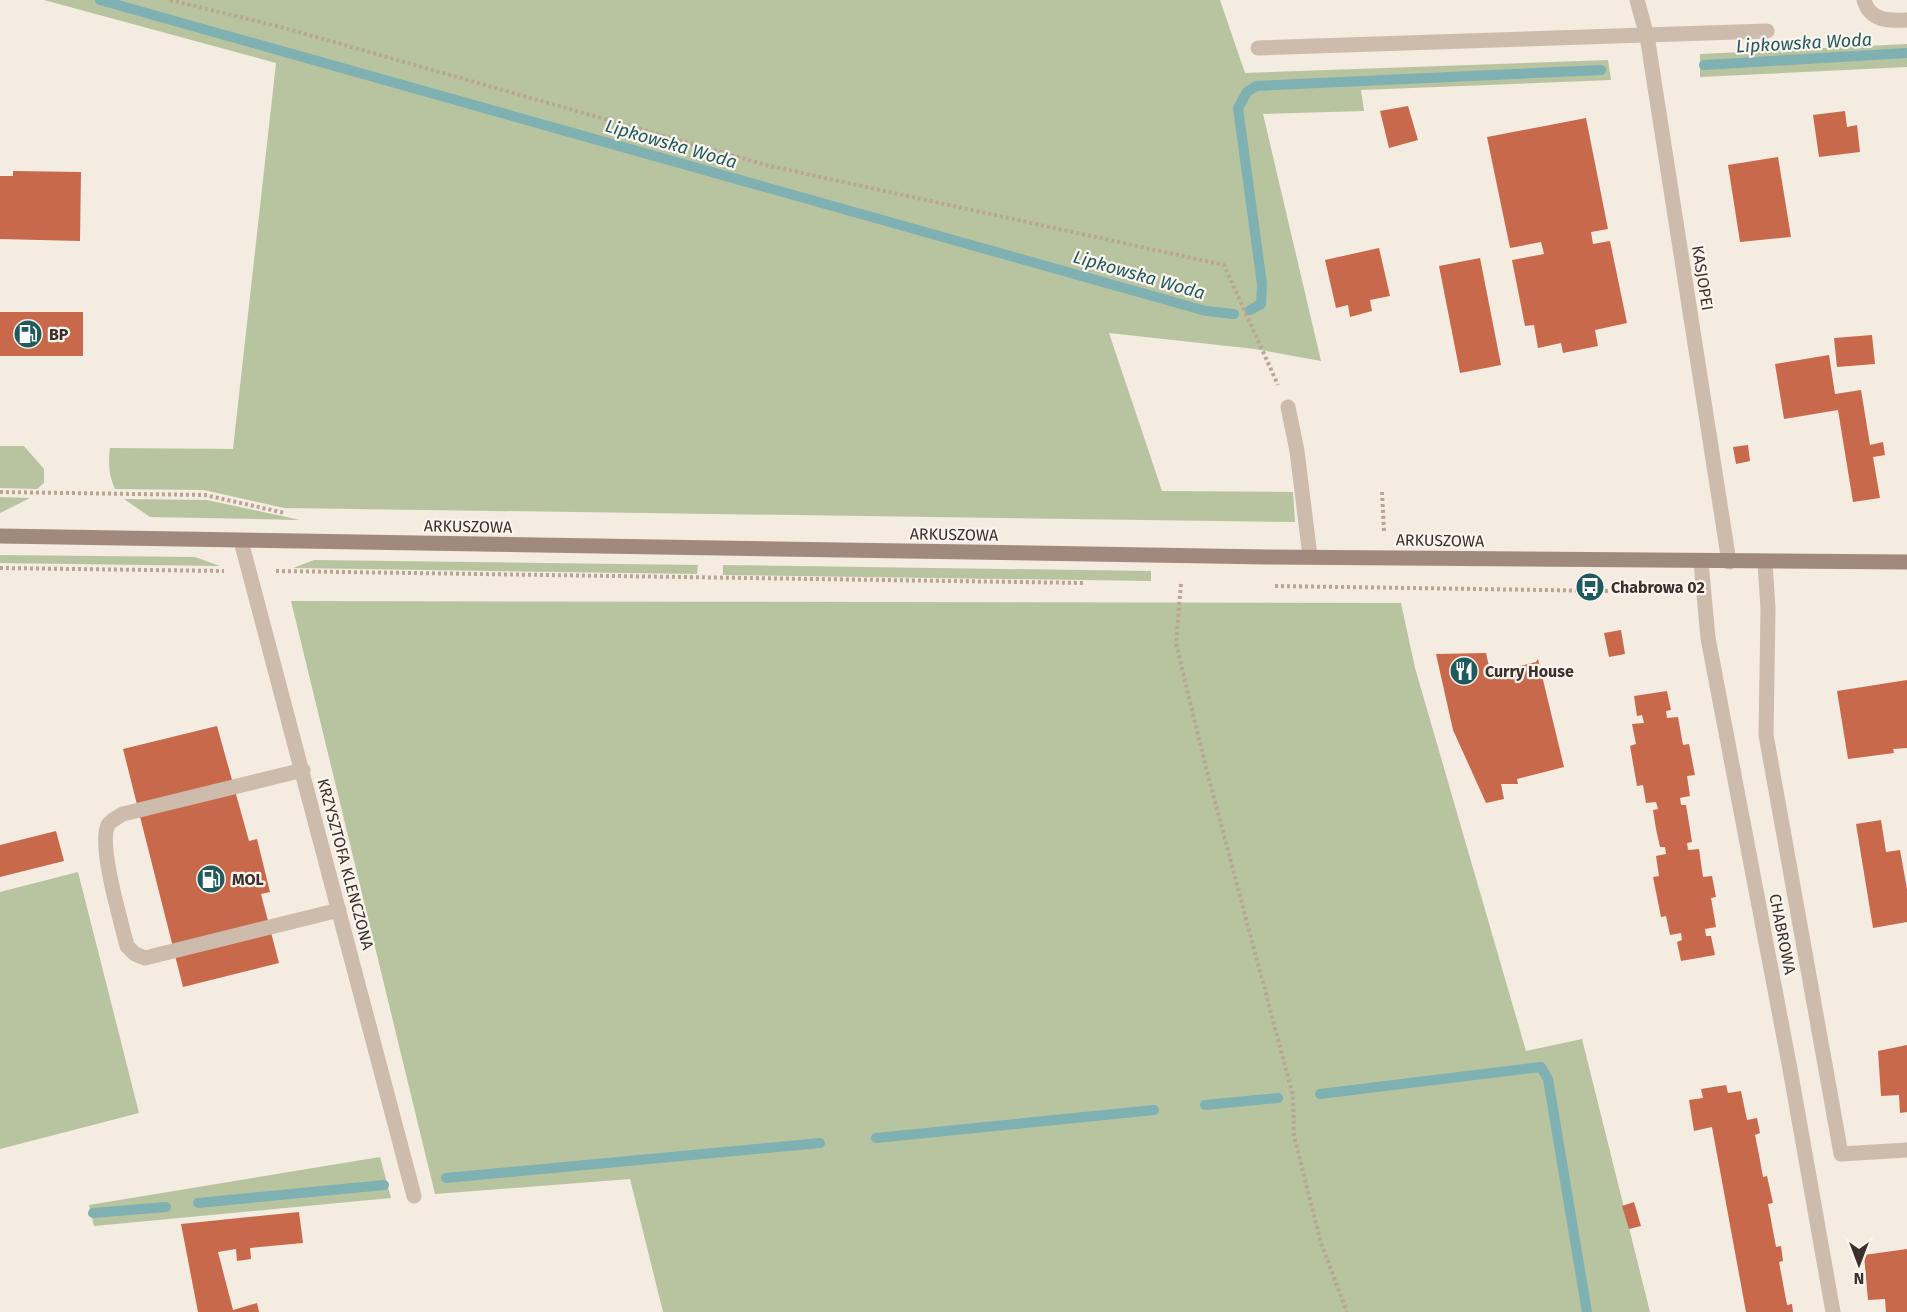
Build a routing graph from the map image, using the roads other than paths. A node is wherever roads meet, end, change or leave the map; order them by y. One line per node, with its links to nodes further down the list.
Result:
1 (1637, 0): 5 (street, KASJOPEI)
2 (1864, 0): 3 (street)
3 (1907, 20)
4 (1767, 31): 5 (street)
5 (1647, 36): 6 (street); 12 (street, KASJOPEI)
6 (1258, 48)
7 (1288, 407): 10 (street)
8 (0, 536): 9 (main road, ARKUSZOWA)
9 (241, 541): 10 (main road, ARKUSZOWA); 15 (street, KRZYSZTOFA KLENCZONA)
10 (1310, 556): 11 (main road, ARKUSZOWA)
11 (1701, 562): 12 (main road, ARKUSZOWA); 19 (street, CHABROWA)
12 (1729, 562): 13 (main road, ARKUSZOWA)
13 (1765, 562): 14 (main road, ARKUSZOWA); 17 (street)
14 (1907, 562)
15 (303, 770): 16 (street, KRZYSZTOFA KLENCZONA); 16 (street)
16 (339, 910): 18 (street, KRZYSZTOFA KLENCZONA)
17 (1907, 1150)
18 (414, 1196)
19 (1833, 1312)

